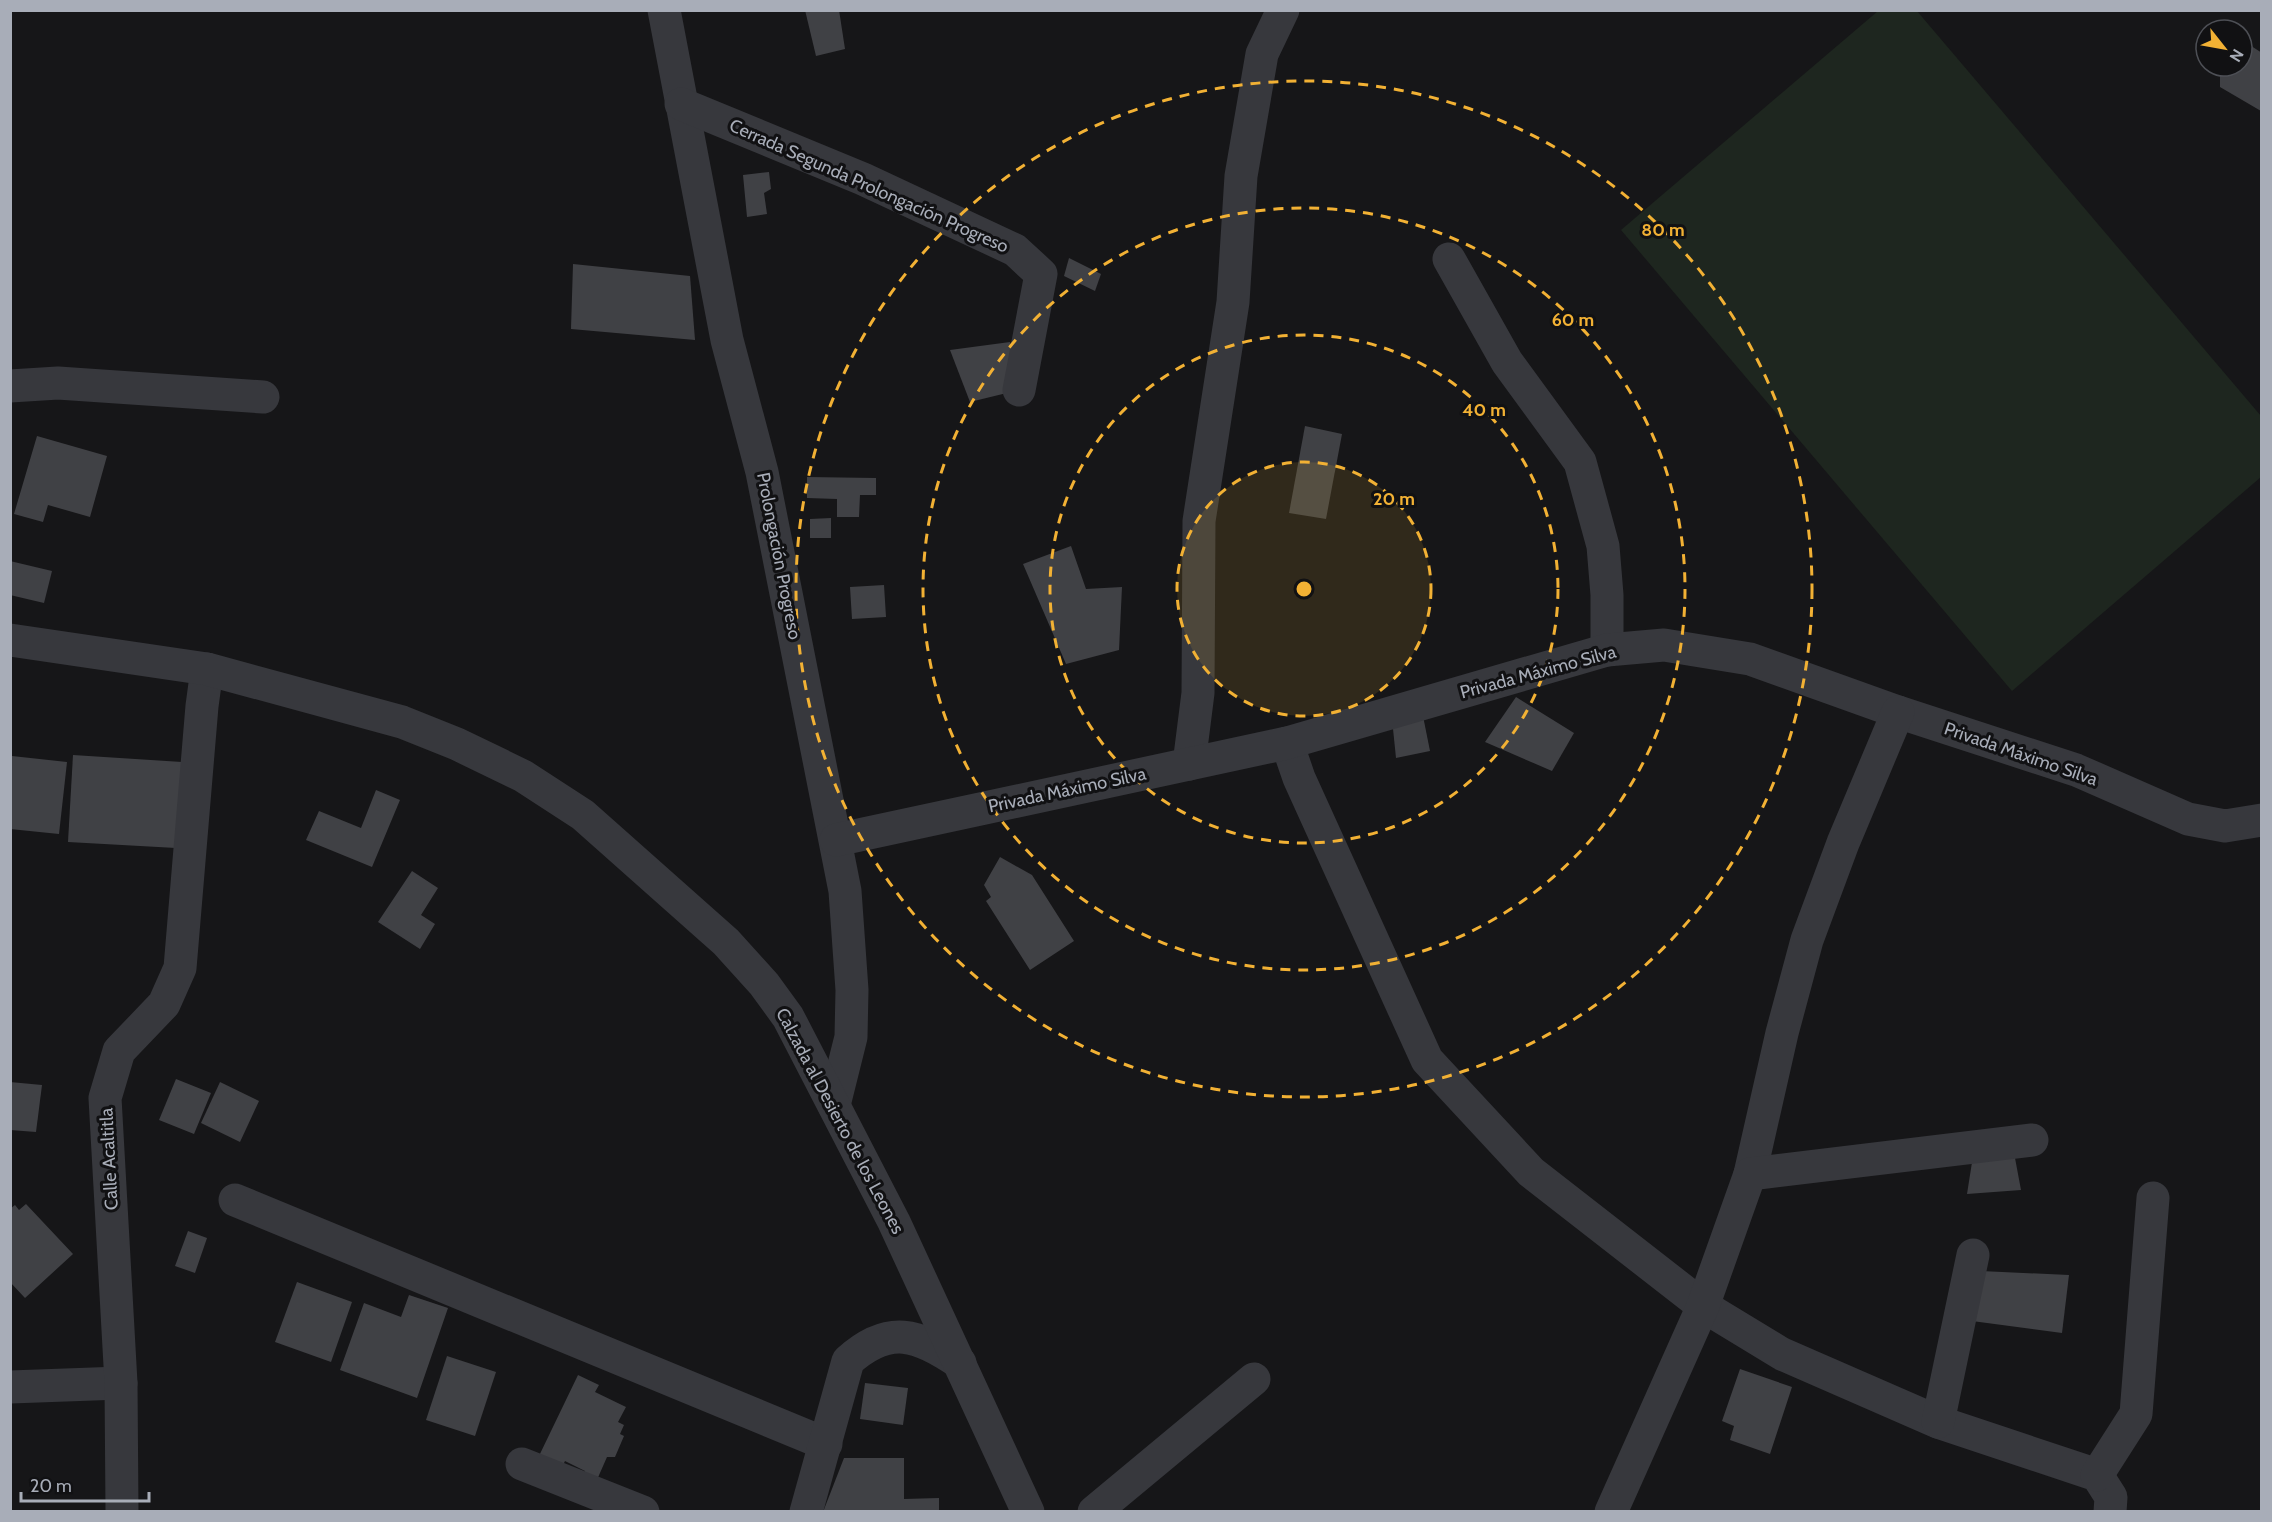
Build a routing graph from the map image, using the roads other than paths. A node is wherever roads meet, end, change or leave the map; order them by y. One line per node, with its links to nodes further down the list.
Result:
1 (664, 10): 3 (street, Prolongación Progreso)
2 (1283, 10): 13 (street)
3 (681, 104): 6 (street, Cerrada Segunda Prolongación Progreso); 15 (street, Prolongación Progreso)
4 (1449, 259): 9 (street)
5 (10, 386): 7 (street)
6 (1019, 390)
7 (263, 397)
8 (10, 640): 10 (street, Calzada al Desierto de los Leones)
9 (1607, 650): 11 (street, Privada Máximo Silva); 12 (street, Privada Máximo Silva)
10 (207, 669): 16 (street, Calzada al Desierto de los Leones); 25 (street, Calle Acaltitla)
11 (1898, 712): 14 (street, Privada Máximo Silva); 18 (street)
12 (1287, 743): 13 (street, Privada Máximo Silva); 22 (street)
13 (1189, 764): 15 (street, Privada Máximo Silva)
14 (2262, 820)
15 (836, 840): 16 (street, Prolongación Progreso)
16 (834, 1105): 23 (street, Calzada al Desierto de los Leones)
17 (2032, 1140): 18 (street)
18 (1750, 1174): 22 (street)
19 (2153, 1198): 30 (street)
20 (235, 1200): 28 (street)
21 (1973, 1255): 27 (street)
22 (1703, 1306): 27 (street); 36 (street)
23 (960, 1363): 28 (street); 34 (street, Calzada al Desierto de los Leones)
24 (1254, 1379): 35 (street)
25 (121, 1383): 26 (street); 31 (street, Calle Acaltitla)
26 (10, 1386)
27 (1938, 1422): 30 (street)
28 (826, 1444): 33 (street)
29 (522, 1464): 32 (street)
30 (2097, 1475): 37 (street)
31 (122, 1512)
32 (643, 1512)
33 (807, 1512)
34 (1028, 1512)
35 (1094, 1512)
36 (1611, 1512)
37 (2110, 1512)

